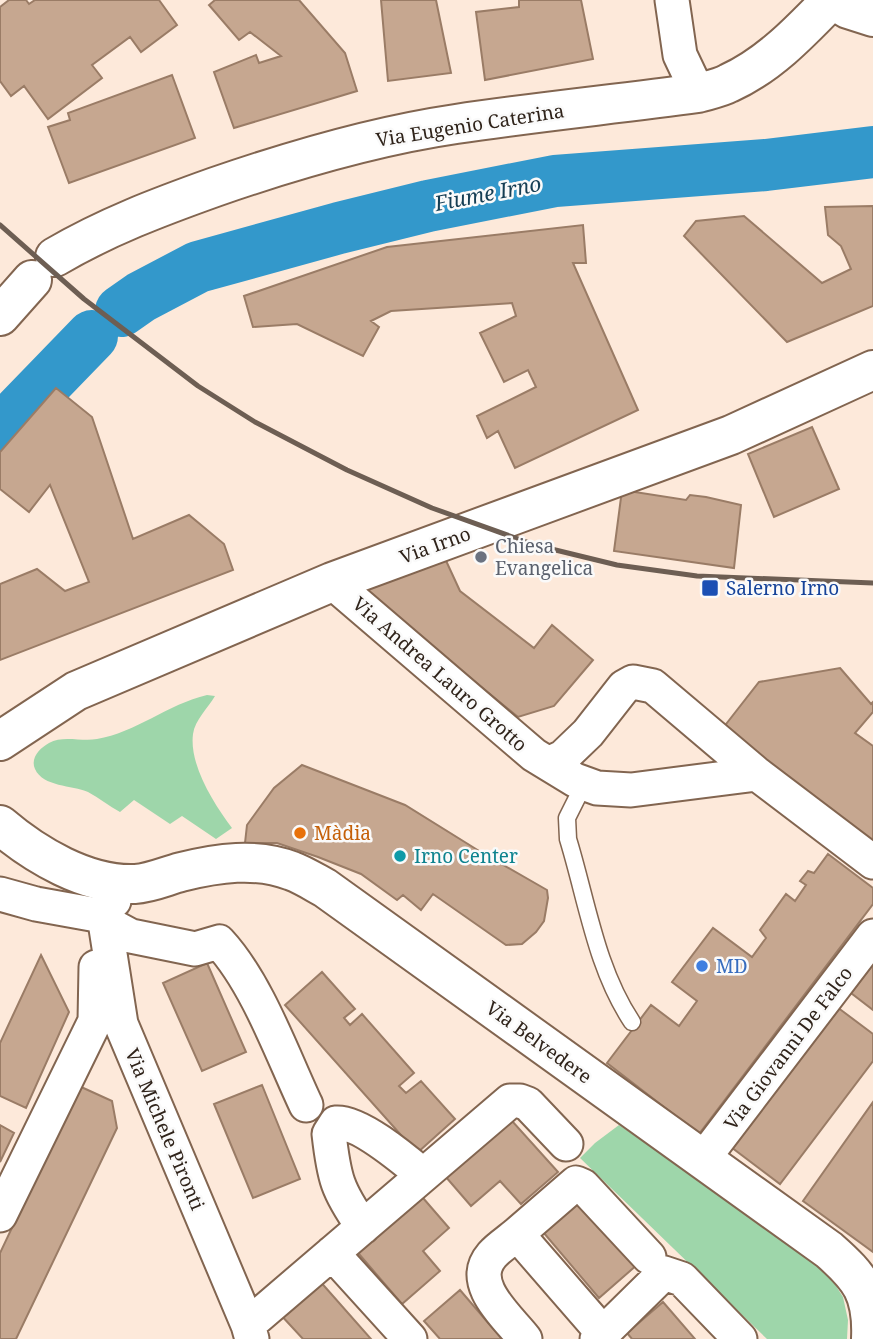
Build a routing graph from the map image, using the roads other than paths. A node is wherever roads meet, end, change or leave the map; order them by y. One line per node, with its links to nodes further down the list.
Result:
1 (672, 0): 4 (street)
2 (832, 0): 3 (main road); 4 (main road, Via Eugenio Caterina)
3 (873, 17)
4 (698, 93): 5 (main road, Via Eugenio Caterina)
5 (0, 316)
6 (873, 370): 7 (main road, Via Irno)
7 (332, 582): 8 (main road, Via Irno); 11 (street, Via Andrea Lauro Grotto)
8 (76, 691): 9 (main road, Via Irno); 10 (main road, Via Irno)
9 (0, 741)
10 (0, 762)
11 (550, 763): 12 (street); 13 (street, Via Andrea Lauro Grotto)
12 (757, 774): 13 (street, Via Andrea Lauro Grotto); 15 (street)
13 (585, 782): 19 (lane)
14 (0, 825): 17 (main road)
15 (873, 862)
16 (0, 894): 17 (street, Via Belvedere)
17 (110, 901): 20 (street); 22 (main road, Via Belvedere); 24 (street); 30 (street, Via Michele Pironti)
18 (873, 936): 22 (street, Via Giovanni De Falco)
19 (632, 1023)
20 (306, 1105)
21 (566, 1144): 23 (street)
22 (704, 1159): 29 (main road, Via Belvedere)
23 (423, 1175): 25 (street); 25 (street)
24 (0, 1215)
25 (363, 1227): 27 (street)
26 (512, 1238): 28 (street); 31 (street); 33 (street)
27 (332, 1254): 30 (street); 32 (street)
28 (649, 1257)
29 (871, 1321)
30 (250, 1332)
31 (600, 1336): 34 (street)
32 (410, 1339)
33 (525, 1339)
34 (740, 1339)

